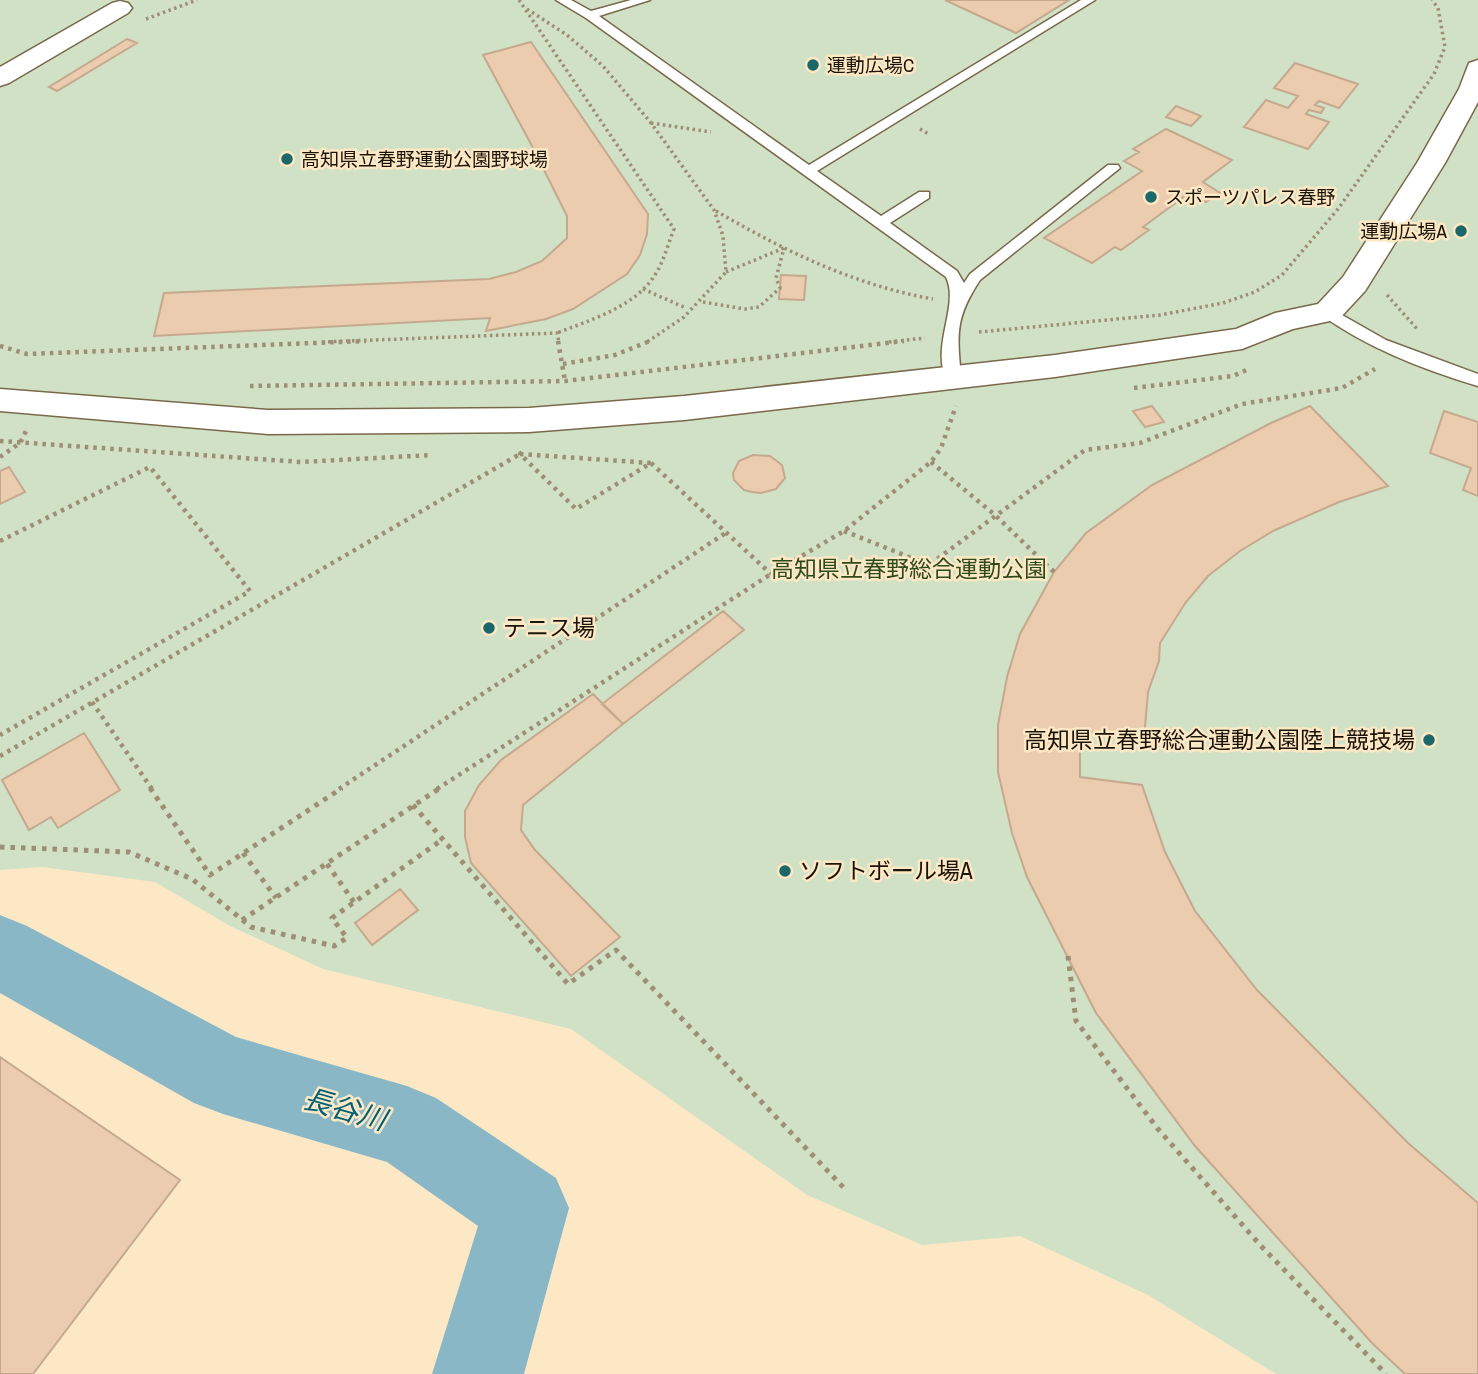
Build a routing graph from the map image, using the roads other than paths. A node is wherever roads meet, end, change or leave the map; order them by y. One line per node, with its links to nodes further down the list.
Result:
1 (562, 0): 6 (lane)
2 (624, 0): 6 (lane)
3 (645, 0): 6 (lane)
4 (1089, 0): 10 (lane)
5 (120, 8): 8 (street)
6 (590, 15): 10 (lane)
7 (1478, 68): 14 (street)
8 (0, 78)
9 (1113, 168): 13 (lane)
10 (808, 171): 12 (lane)
11 (924, 195): 12 (lane)
12 (879, 224): 13 (lane)
13 (958, 302): 15 (lane)
14 (1328, 312): 15 (street); 16 (lane)
15 (953, 377): 17 (street)
16 (1478, 380)
17 (0, 400)

